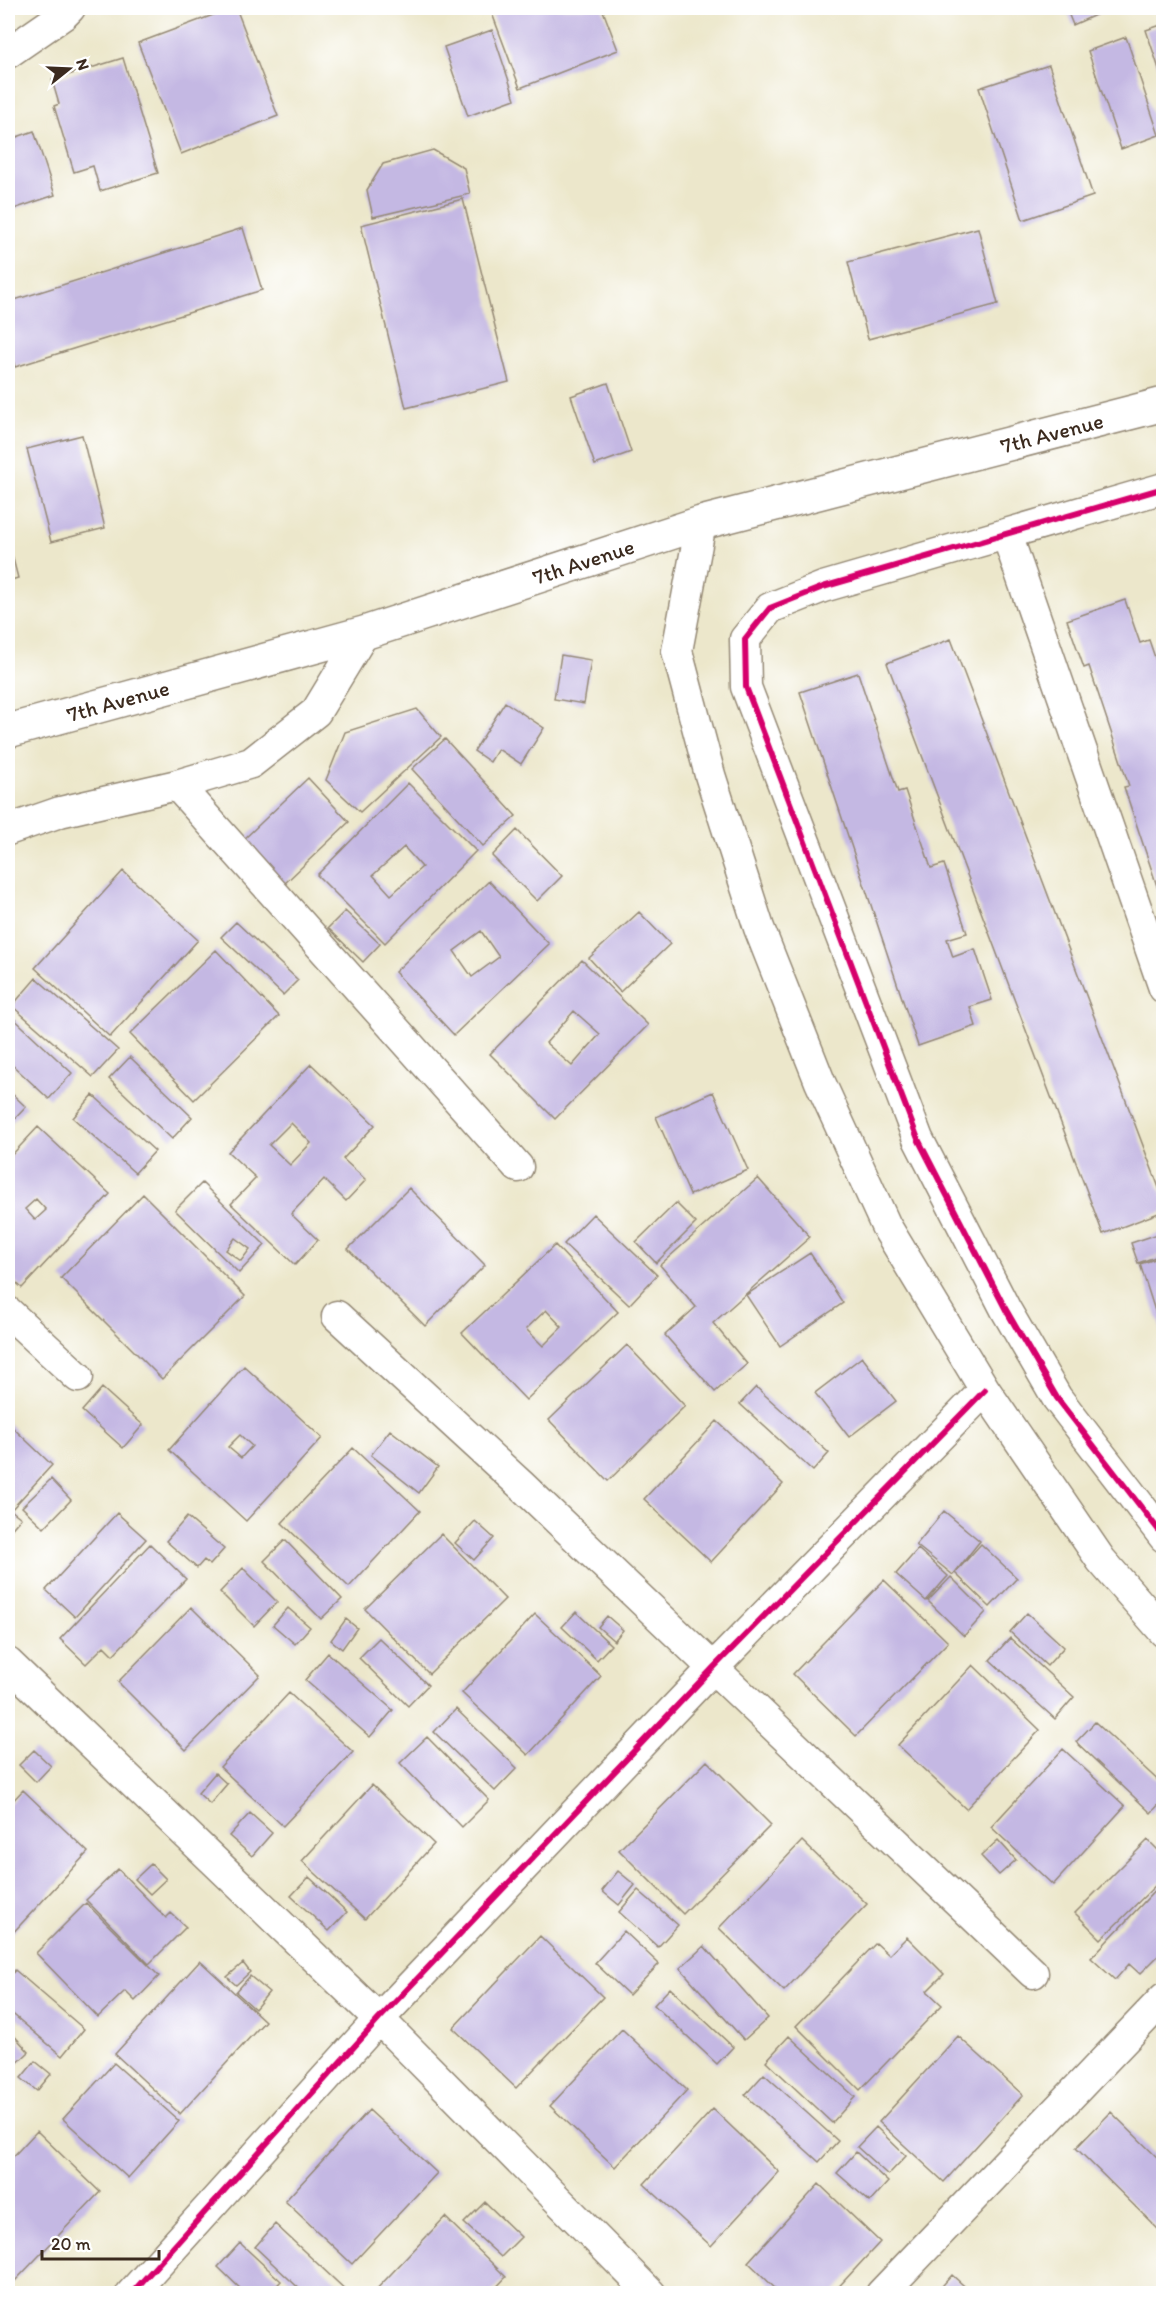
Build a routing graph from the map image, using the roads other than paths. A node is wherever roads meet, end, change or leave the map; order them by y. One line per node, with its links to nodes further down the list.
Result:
1 (70, 8): 2 (street)
2 (8, 53)
3 (1164, 404): 5 (main road, 7th Avenue)
4 (1164, 488): 6 (street)
5 (701, 524): 7 (main road, 7th Avenue); 16 (street)
6 (1007, 536): 11 (street); 17 (street)
7 (364, 633): 8 (main road, 7th Avenue); 9 (street)
8 (8, 730)
9 (177, 786): 10 (street); 12 (street)
10 (8, 830)
11 (1164, 988)
12 (518, 1167)
13 (8, 1312): 15 (street)
14 (337, 1316): 20 (street)
15 (78, 1377)
16 (985, 1390): 18 (street); 20 (street)
17 (1164, 1537)
18 (1164, 1632)
19 (8, 1663): 23 (street)
20 (714, 1667): 21 (street); 23 (street)
21 (1033, 1973)
22 (1164, 1998): 26 (street)
23 (379, 2019): 24 (street); 25 (street)
24 (131, 2294)
25 (651, 2294)
26 (881, 2294)

